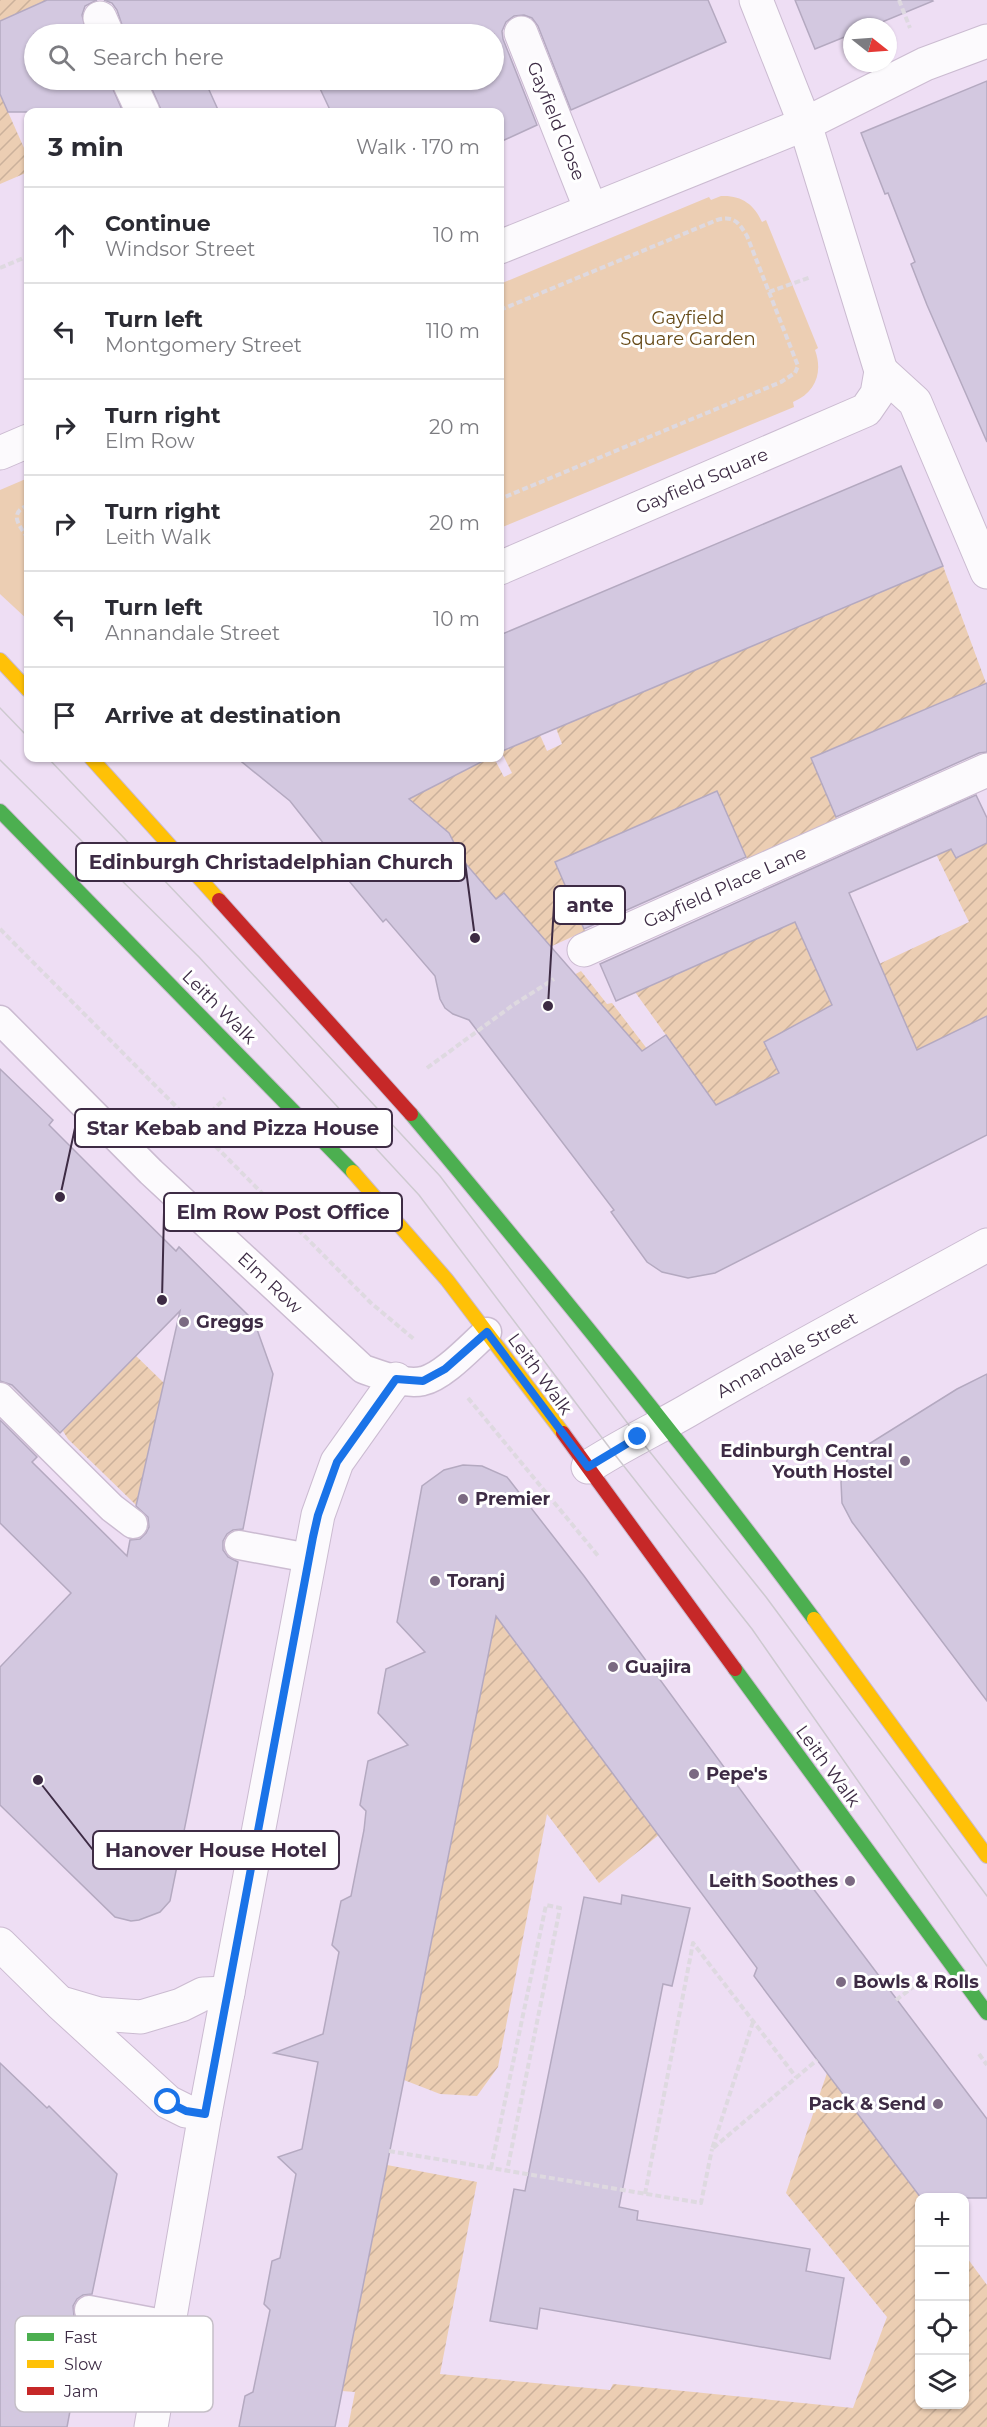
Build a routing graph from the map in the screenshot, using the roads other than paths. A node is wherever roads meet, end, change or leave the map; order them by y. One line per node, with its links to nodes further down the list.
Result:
1 (756, 0): 6 (street)
2 (521, 33): 7 (street, Gayfield Close)
3 (987, 41): 6 (street)
4 (133, 90): 5 (street)
5 (141, 108)
6 (805, 124): 7 (street); 9 (street)
7 (591, 210): 8 (street)
8 (504, 245)
9 (881, 371): 12 (street, Gayfield Square); 13 (street)
10 (24, 443): 11 (street)
11 (0, 453)
12 (504, 566)
13 (987, 572)
14 (0, 660): 15 (main road)
15 (24, 686)
16 (95, 762): 25 (main road)
17 (987, 770): 19 (street, Gayfield Place Lane)
18 (0, 811): 22 (main road, Leith Walk)
19 (584, 950)
20 (0, 1020): 23 (lane, Elm Row)
21 (987, 1245): 25 (street, Annandale Street)
22 (487, 1332): 23 (lane, Elm Row); 26 (main road, Leith Walk)
23 (396, 1379): 29 (street)
24 (0, 1397): 27 (lane)
25 (664, 1424): 26 (street, Annandale Street); 30 (main road)
26 (588, 1467): 34 (main road, Leith Walk)
27 (133, 1524)
28 (239, 1545): 29 (lane)
29 (309, 1558): 32 (street)
30 (987, 1856)
31 (0, 1944): 33 (street)
32 (228, 1993): 33 (street); 35 (street)
33 (60, 2003): 35 (street)
34 (987, 2013)
35 (205, 2114): 38 (street)
36 (89, 2310): 37 (lane)
37 (121, 2316)
38 (170, 2316)
39 (154, 2412): 40 (street)
40 (151, 2427)

